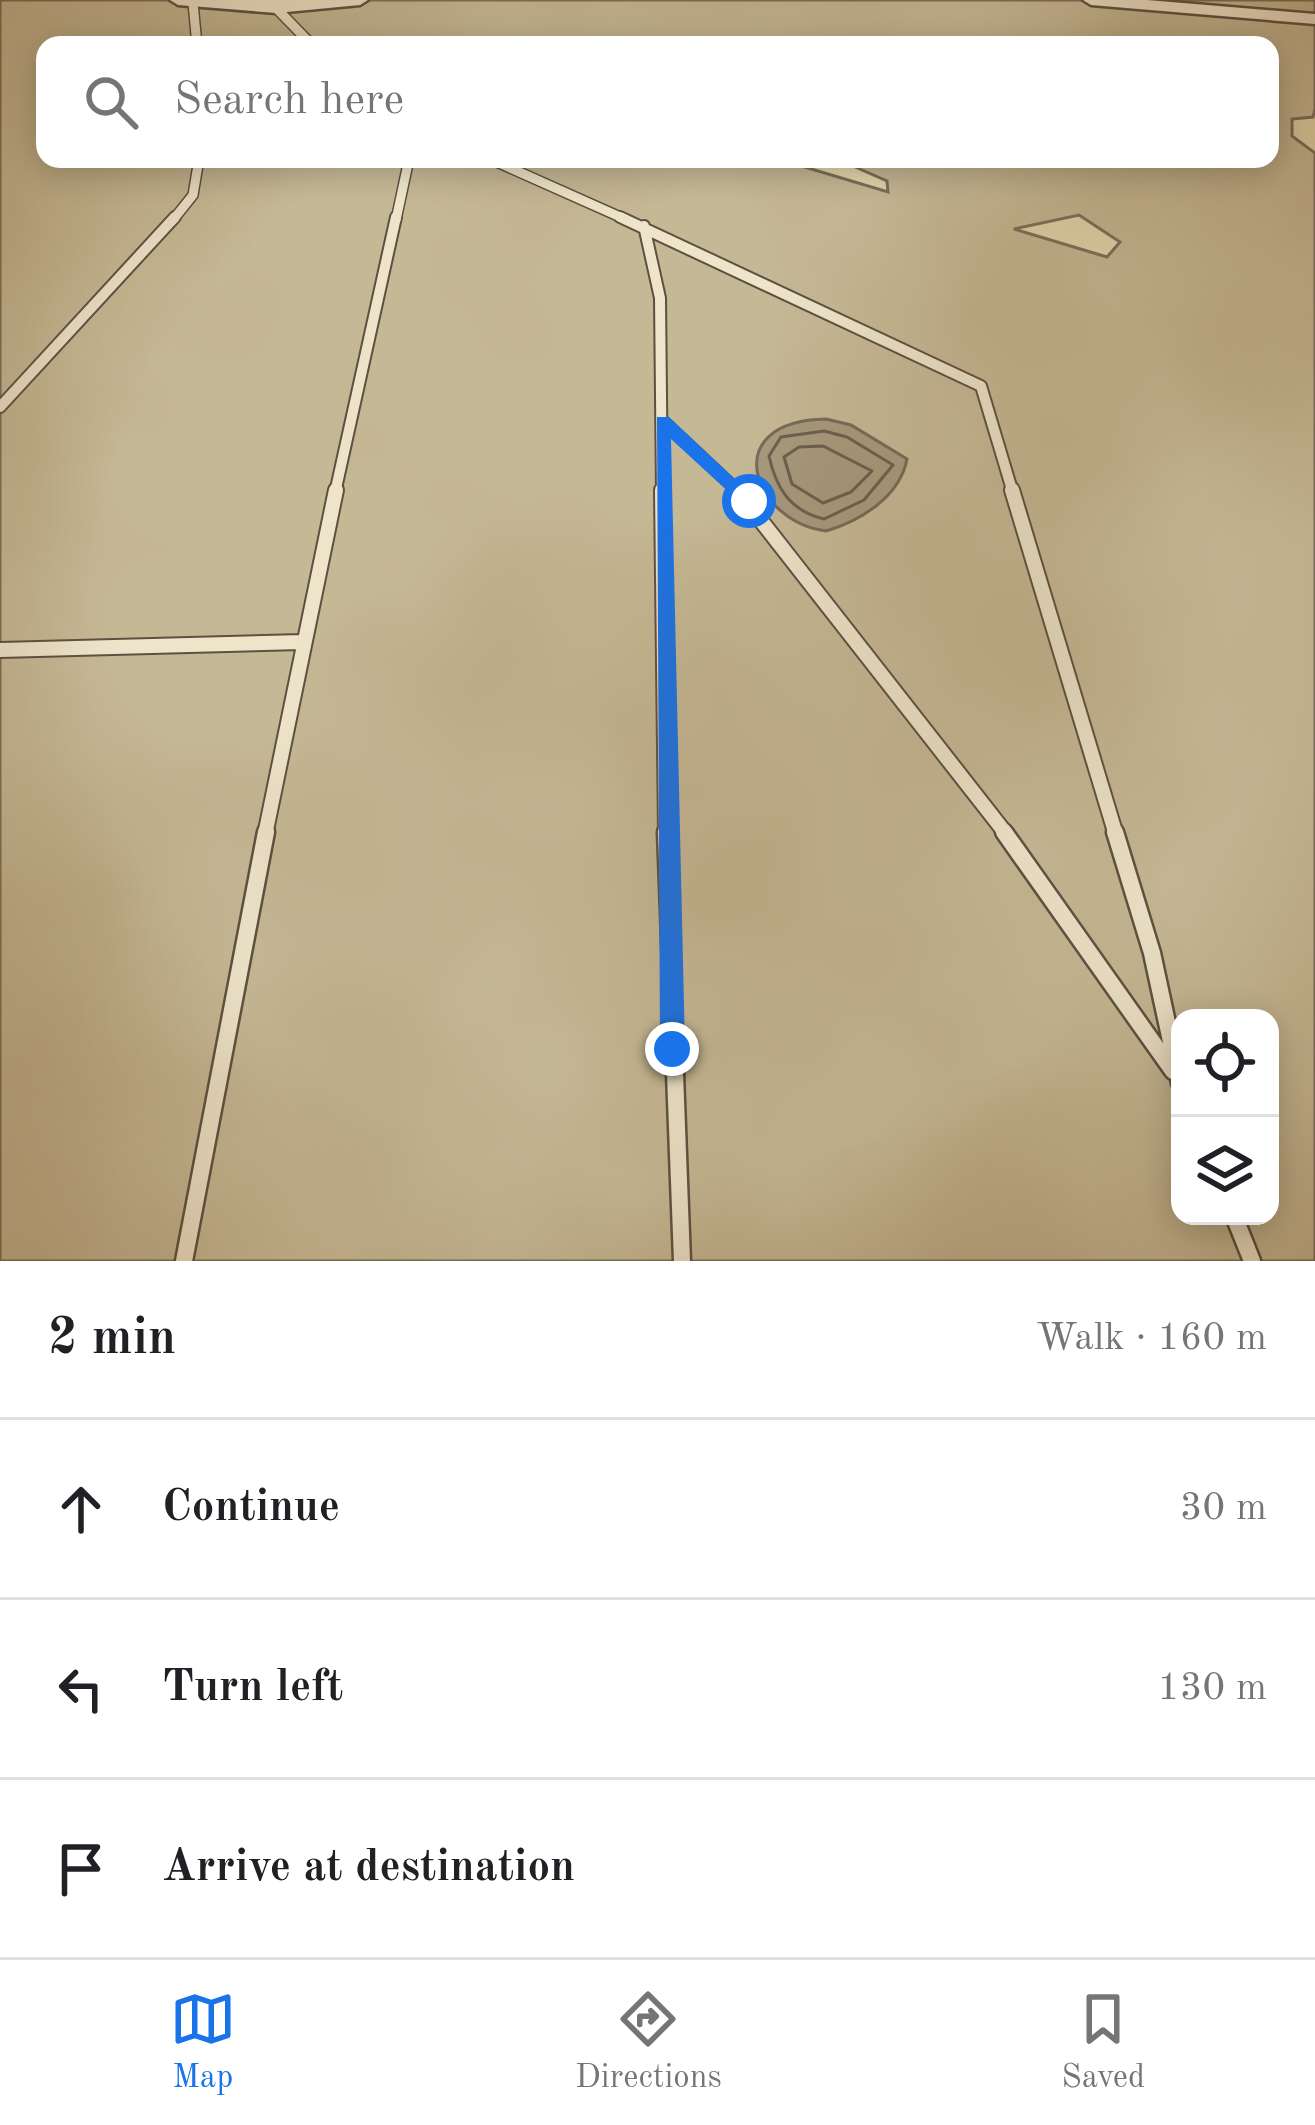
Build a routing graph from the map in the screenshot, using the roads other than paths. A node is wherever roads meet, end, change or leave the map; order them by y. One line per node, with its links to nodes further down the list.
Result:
1 (359, 0): 4 (street)
2 (1091, 0): 5 (street)
3 (186, 2): 4 (street); 6 (lane)
4 (277, 8): 7 (lane)
5 (1315, 19)
6 (195, 36)
7 (303, 36)
8 (198, 168): 12 (lane)
9 (407, 168): 14 (lane)
10 (511, 168): 11 (lane)
11 (644, 226): 13 (lane); 16 (lane)
12 (0, 407)
13 (663, 421): 17 (lane); 20 (lane)
14 (302, 642): 15 (lane); 19 (lane)
15 (0, 650)
16 (1171, 1041)
17 (1171, 1069)
18 (1238, 1225): 21 (lane)
19 (184, 1261)
20 (682, 1261)
21 (1252, 1261)

